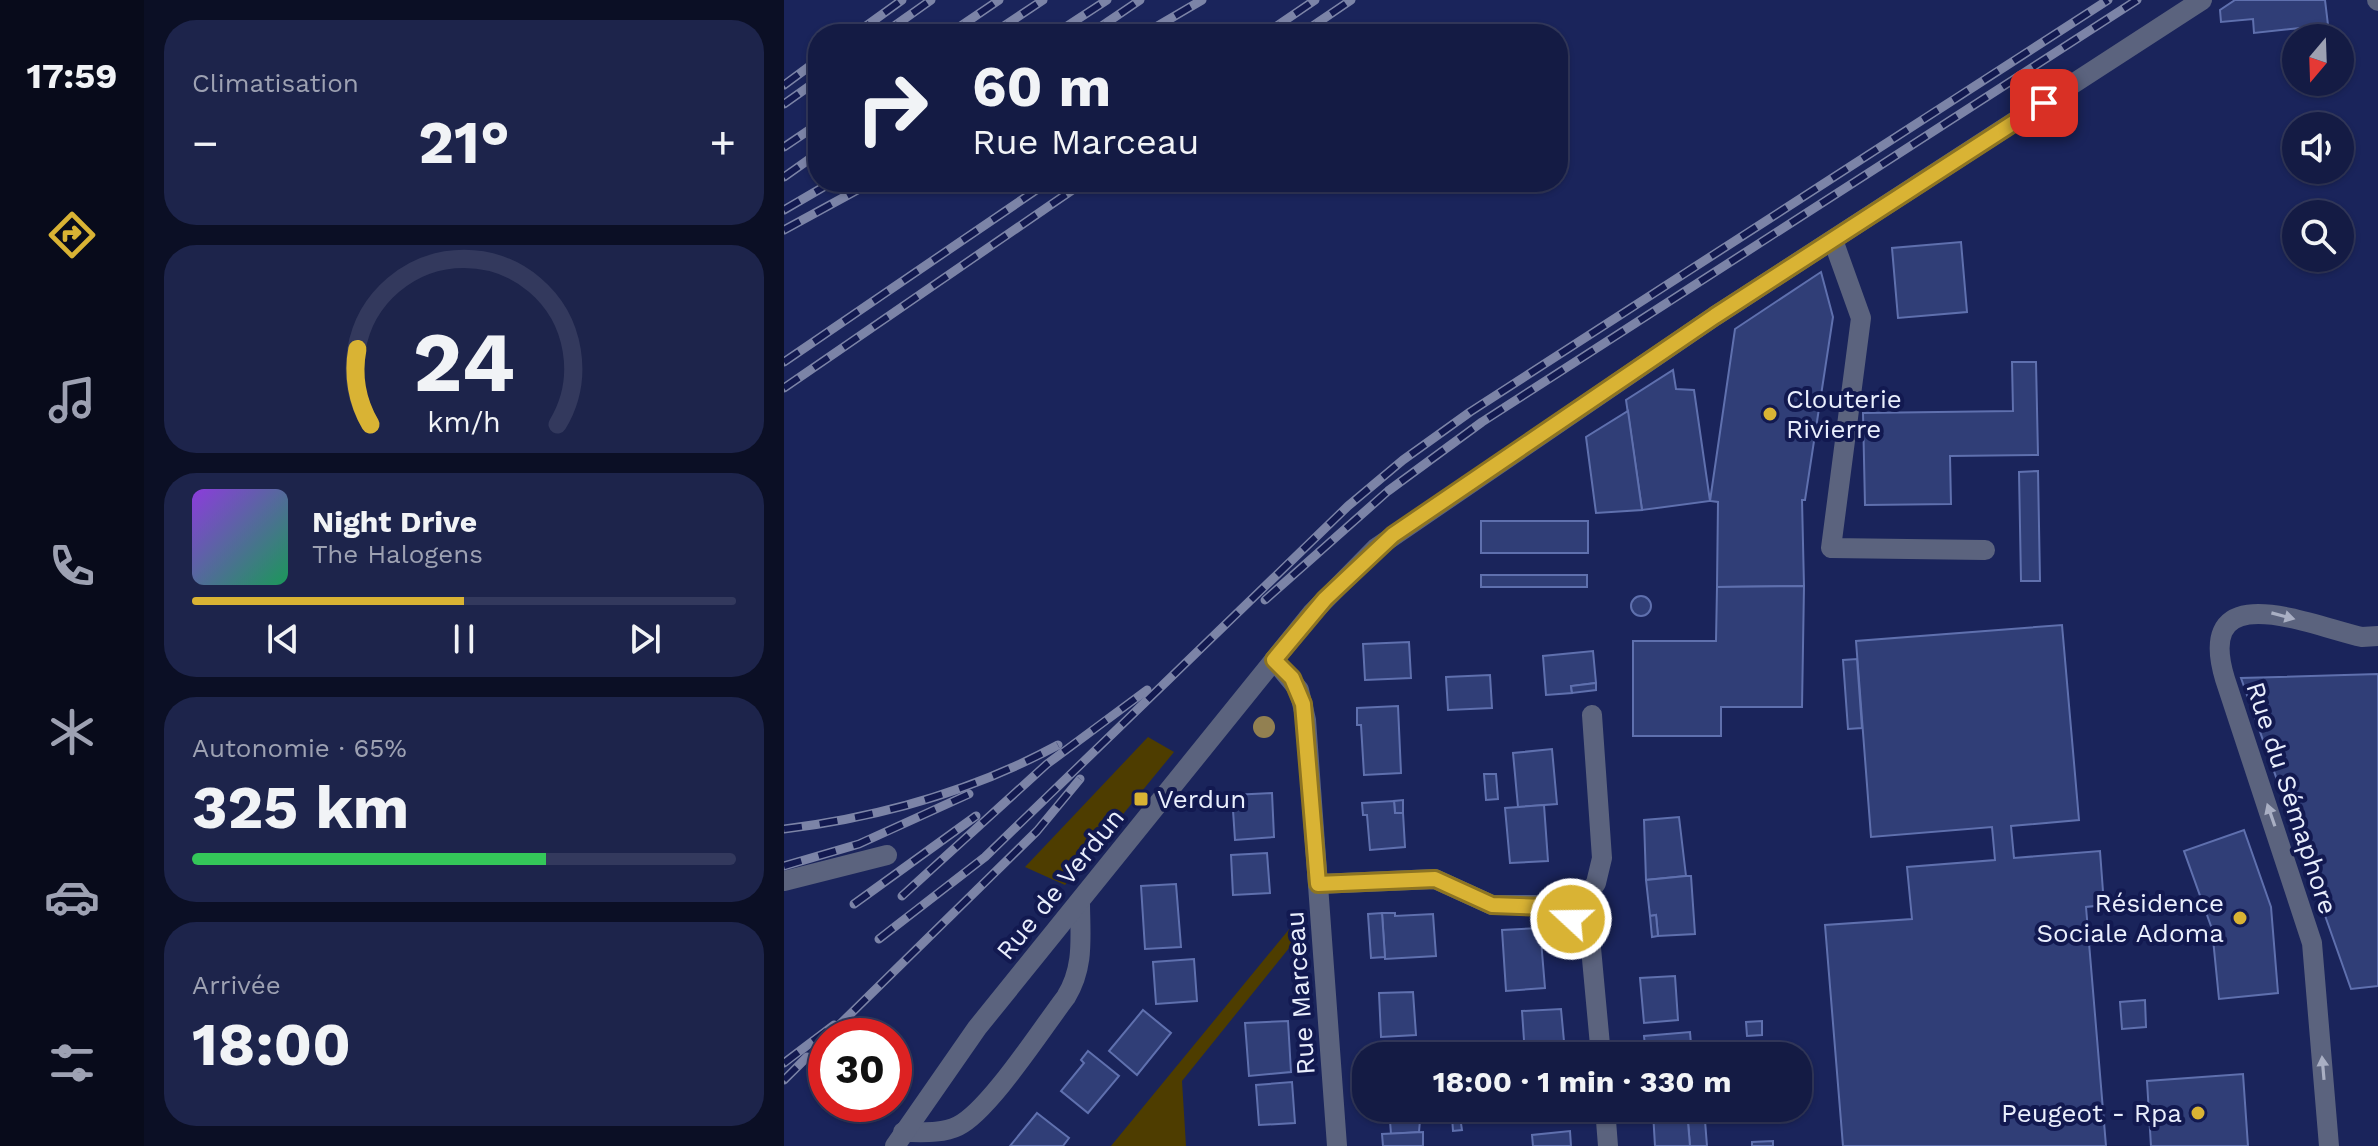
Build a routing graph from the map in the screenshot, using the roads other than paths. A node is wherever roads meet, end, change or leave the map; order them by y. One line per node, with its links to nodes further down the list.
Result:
1 (2202, 0): 2 (street)
2 (1833, 240): 3 (street); 5 (street)
3 (1985, 550)
4 (2378, 636): 17 (street, Rue du Sémaphore, one-way to 4)
5 (1274, 660): 9 (street, Rue Marceau); 10 (street, Rue de Verdun)
6 (1592, 715): 11 (street)
7 (887, 855): 8 (street)
8 (784, 881)
9 (1318, 884): 11 (street); 15 (street, Rue Marceau)
10 (1080, 901): 14 (street, Rue de Verdun); 14 (street)
11 (1571, 919): 12 (street)
12 (1600, 1042)
13 (1606, 1122): 16 (street)
14 (899, 1139)
15 (1337, 1146)
16 (1608, 1146)
17 (2329, 1146)

